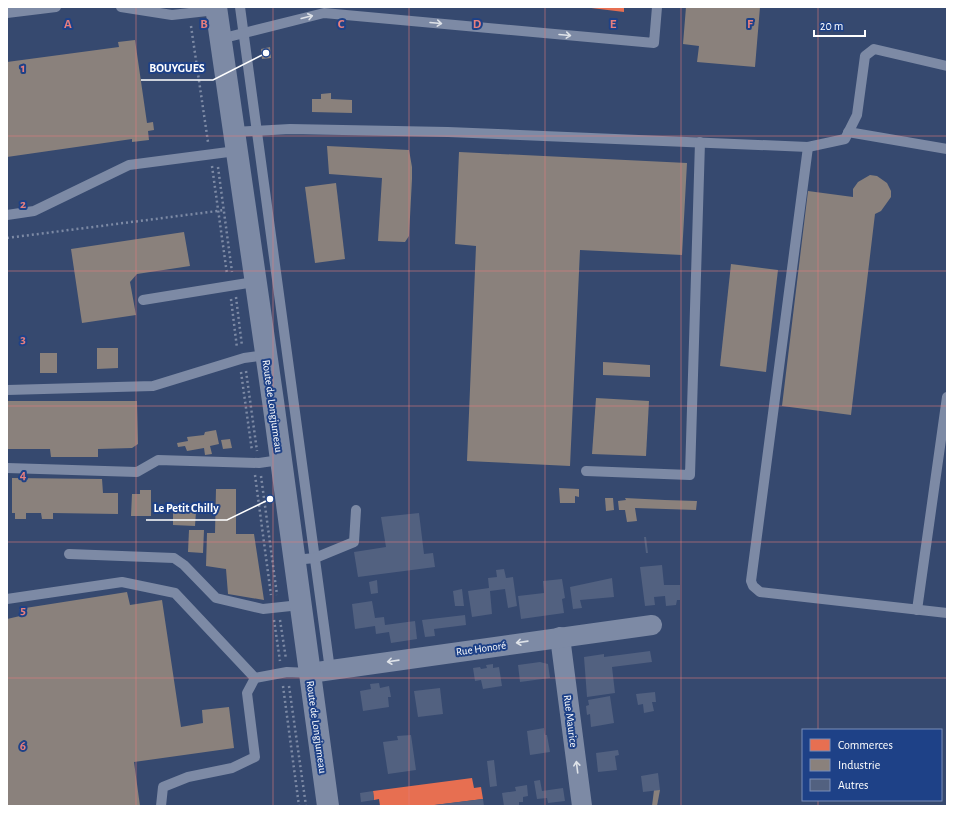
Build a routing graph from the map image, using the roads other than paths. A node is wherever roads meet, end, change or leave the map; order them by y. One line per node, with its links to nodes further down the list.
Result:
1 (56, 7): 6 (lane)
2 (121, 7): 5 (lane)
3 (240, 7): 7 (lane)
4 (657, 7): 7 (lane, one-way to 4)
5 (216, 8): 8 (street, Route de Longjumeau)
6 (7, 14)
7 (243, 33): 8 (lane); 10 (lane)
8 (220, 39): 14 (street, Route de Longjumeau)
9 (947, 66): 11 (lane)
10 (256, 131): 12 (lane); 14 (lane); 27 (lane)
11 (848, 132): 13 (lane); 15 (lane)
12 (700, 142): 13 (lane); 24 (lane)
13 (808, 147): 30 (lane)
14 (224, 148): 16 (lane); 17 (street, Route de Longjumeau)
15 (947, 149)
16 (7, 215)
17 (239, 284): 18 (lane); 19 (street, Route de Longjumeau)
18 (143, 300)
19 (266, 355): 20 (lane); 22 (street, Route de Longjumeau)
20 (7, 390)
21 (947, 397): 30 (lane)
22 (280, 460): 23 (lane); 27 (street, Route de Longjumeau)
23 (7, 468)
24 (586, 471)
25 (356, 510): 27 (lane)
26 (69, 554): 29 (lane)
27 (304, 559): 29 (street, Route de Longjumeau); 34 (lane)
28 (7, 599): 35 (lane)
29 (300, 605): 34 (street, Route de Longjumeau)
30 (917, 610): 31 (lane)
31 (947, 613)
32 (652, 625): 33 (street, Rue Honoré)
33 (560, 637): 34 (street, Rue Honoré, one-way to 34); 38 (street, Rue Maurice, one-way to 33)
34 (320, 672): 35 (lane); 37 (street, Route de Longjumeau)
35 (255, 678): 36 (lane)
36 (161, 806)
37 (328, 806)
38 (582, 806)

